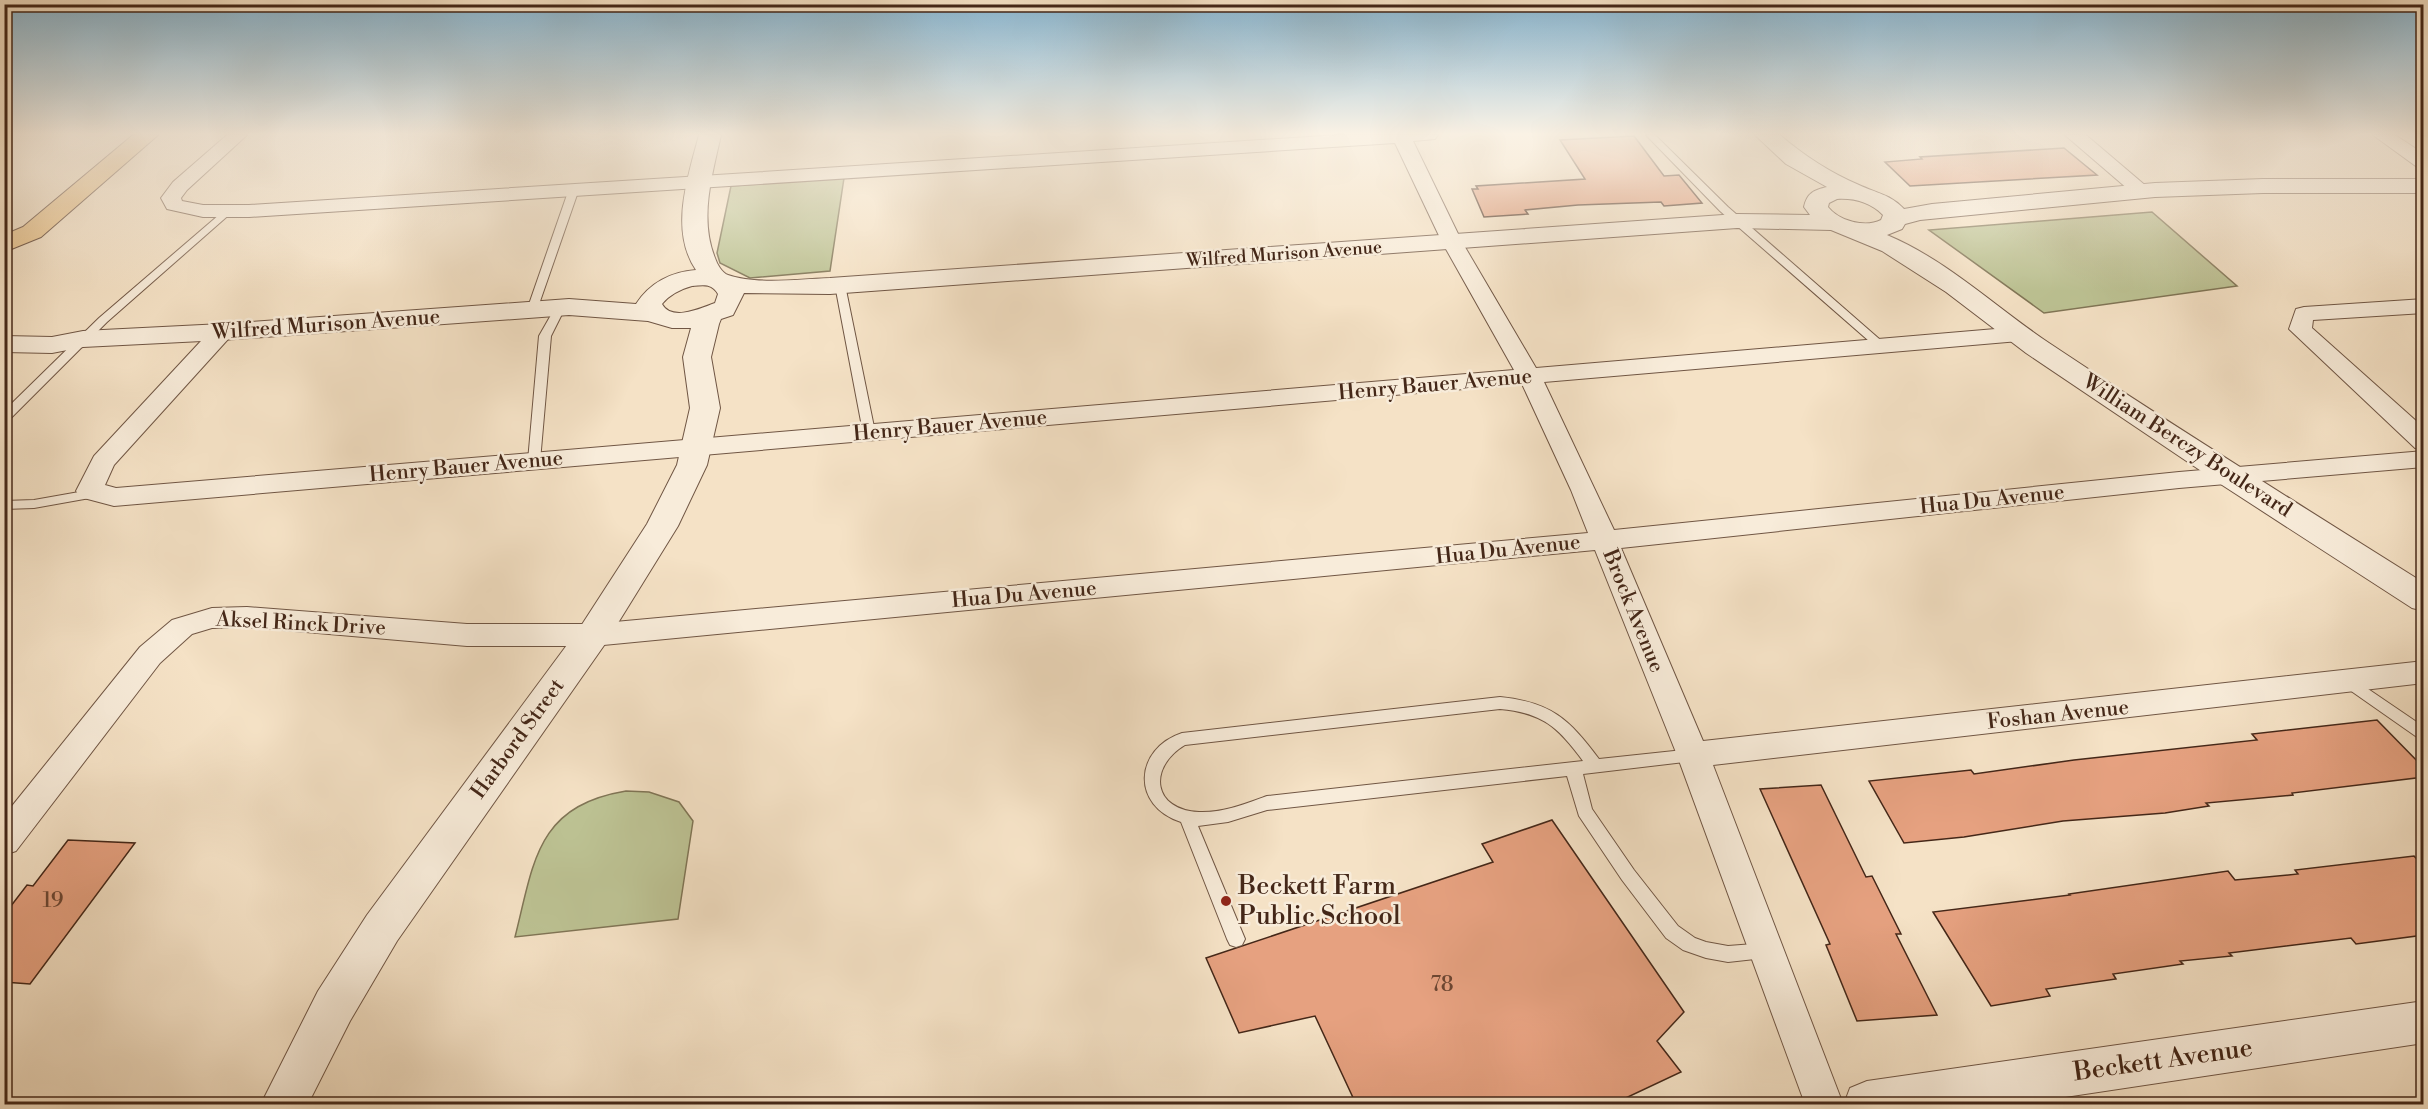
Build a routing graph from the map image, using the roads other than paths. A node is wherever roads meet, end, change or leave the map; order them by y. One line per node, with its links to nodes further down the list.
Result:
1 (86, 187): 20 (main road)
2 (179, 187): 16 (street)
3 (614, 187): 11 (street)
4 (699, 187): 21 (street)
5 (1425, 187): 22 (street, Brock Avenue)
6 (1702, 187): 17 (lane)
7 (1811, 187): 14 (street)
8 (1849, 187): 13 (street)
9 (2137, 187): 12 (street)
10 (2222, 187): 12 (street)
11 (574, 189): 16 (street); 31 (lane)
12 (2143, 192): 15 (street)
13 (1867, 196): 14 (street, Wilfred Murison Avenue); 15 (street); 18 (street, William Berczy Boulevard)
14 (1819, 199): 17 (street, Wilfred Murison Avenue); 19 (street)
15 (2036, 200): 18 (street)
16 (227, 211): 36 (lane)
17 (1737, 221): 19 (street, Wilfred Murison Avenue); 22 (street, Wilfred Murison Avenue); 38 (lane)
18 (1895, 222): 19 (street, Wilfred Murison Avenue); 27 (street, William Berczy Boulevard)
19 (1844, 227): 27 (street, William Berczy Boulevard)
20 (32, 232): 23 (main road); 24 (main road)
21 (694, 236): 25 (street); 28 (street)
22 (1452, 242): 26 (street, Wilfred Murison Avenue); 40 (street, Brock Avenue)
23 (4, 245)
24 (4, 268)
25 (720, 281): 26 (street, Wilfred Murison Avenue); 28 (street, Wilfred Murison Avenue); 32 (street, Harbord Street)
26 (835, 285): 32 (street, Wilfred Murison Avenue); 42 (lane)
27 (1955, 286): 35 (street, William Berczy Boulevard)
28 (661, 301): 30 (street, Wilfred Murison Avenue); 32 (street, Wilfred Murison Avenue); 39 (street)
29 (2424, 306): 43 (street)
30 (565, 308): 31 (street, Wilfred Murison Avenue); 46 (lane)
31 (532, 310): 34 (street, Wilfred Murison Avenue)
32 (713, 313): 39 (street, Harbord Street)
33 (4, 330): 36 (street, Wilfred Murison Avenue)
34 (222, 332): 36 (street, Wilfred Murison Avenue); 48 (street)
35 (2019, 334): 38 (street, Henry Bauer Avenue); 47 (street, William Berczy Boulevard)
36 (83, 339): 37 (street, Wilfred Murison Avenue); 41 (lane)
37 (4, 344)
38 (1881, 346): 40 (street, Henry Bauer Avenue)
39 (697, 357): 44 (street, Harbord Street)
40 (1530, 377): 42 (street, Henry Bauer Avenue); 50 (street, Brock Avenue)
41 (4, 418)
42 (868, 432): 44 (street, Henry Bauer Avenue)
43 (2424, 442)
44 (696, 447): 46 (street, Henry Bauer Avenue); 52 (street, Harbord Street)
45 (2424, 459): 47 (street, Hua Du Avenue)
46 (534, 461): 48 (street, Henry Bauer Avenue)
47 (2230, 476): 50 (street, Hua Du Avenue); 51 (street, William Berczy Boulevard)
48 (100, 492): 49 (lane)
49 (4, 505)
50 (1604, 540): 52 (street, Hua Du Avenue); 56 (street, Brock Avenue)
51 (2424, 599)
52 (592, 635): 60 (street, Aksel Rinck Drive); 64 (street, Harbord Street)
53 (2424, 672): 54 (street, Foshan Avenue)
54 (2349, 682): 55 (lane); 56 (street, Foshan Avenue)
55 (2424, 736)
56 (1692, 755): 57 (lane); 62 (street, Brock Avenue)
57 (1594, 765): 58 (lane); 59 (lane)
58 (1574, 768): 59 (lane); 62 (lane)
59 (1187, 818): 61 (lane)
60 (4, 841)
61 (1236, 939)
62 (1767, 951): 65 (street, Brock Avenue)
63 (2424, 1022): 66 (street, Beckett Avenue)
64 (284, 1104)
65 (1824, 1104)
66 (1867, 1104)

